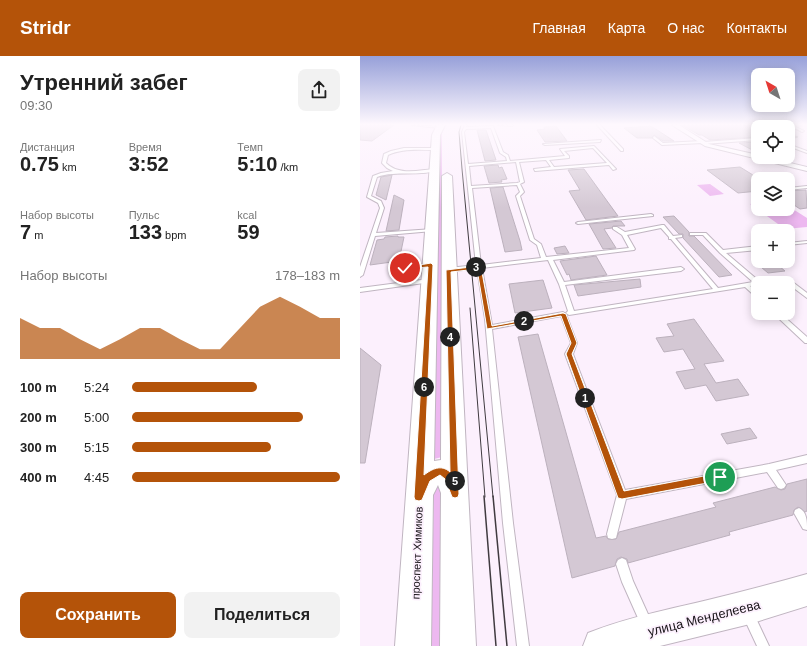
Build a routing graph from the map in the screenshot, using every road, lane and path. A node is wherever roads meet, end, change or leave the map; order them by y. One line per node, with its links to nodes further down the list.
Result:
1 (598, 152): 12 (lane)
2 (392, 153): 19 (lane)
3 (436, 153): 17 (main road, проспект Химиков)
4 (446, 153): 41 (main road, проспект Химиков)
5 (465, 153): 13 (lane)
6 (502, 153): 11 (lane)
7 (564, 153): 9 (lane)
8 (741, 153): 16 (street)
9 (547, 159): 10 (lane); 14 (lane)
10 (517, 161): 11 (lane); 20 (lane)
11 (509, 162): 13 (lane)
12 (609, 164): 14 (lane); 15 (lane)
13 (467, 165): 21 (lane)
14 (553, 168): 18 (lane)
15 (614, 169)
16 (807, 169)
17 (435, 170): 19 (lane); 27 (main road, проспект Химиков)
18 (535, 170)
19 (397, 172): 30 (lane)
20 (518, 184): 21 (lane); 37 (lane)
21 (470, 187): 38 (lane)
22 (807, 187): 23 (lane)
23 (795, 189)
24 (650, 215): 25 (lane)
25 (578, 223)
26 (615, 228): 28 (lane)
27 (433, 230): 30 (lane); 41 (main road, проспект Химиков)
28 (624, 234): 32 (lane); 37 (lane)
29 (692, 234): 36 (lane)
30 (373, 236): 42 (lane)
31 (680, 236): 32 (lane)
32 (671, 238): 49 (lane)
33 (807, 242): 34 (lane)
34 (795, 243)
35 (751, 249): 36 (lane)
36 (722, 252): 43 (lane)
37 (547, 259): 38 (lane); 44 (lane)
38 (479, 267): 41 (lane); 55 (lane)
39 (405, 268): 41 (lane)
40 (682, 269): 44 (lane)
41 (437, 272): 48 (lane); 60 (main road, проспект Химиков); 62 (main road, проспект Химиков)
42 (360, 275)
43 (751, 277)
44 (562, 284): 52 (lane)
45 (751, 284): 46 (lane)
46 (746, 285): 49 (lane); 50 (lane)
47 (795, 287): 51 (lane)
48 (360, 290)
49 (717, 290): 52 (lane)
50 (751, 290)
51 (807, 296)
52 (572, 313): 53 (lane)
53 (563, 314): 55 (lane); 61 (lane)
54 (784, 320): 56 (lane)
55 (490, 328): 72 (lane)
56 (807, 341)
57 (807, 459): 58 (lane)
58 (769, 468): 59 (lane); 61 (lane)
59 (781, 485)
60 (455, 494): 62 (main road); 71 (main road, проспект Химиков)
61 (622, 495): 65 (lane)
62 (419, 497): 70 (main road, проспект Химиков)
63 (799, 513): 64 (lane)
64 (807, 525)
65 (612, 534)
66 (622, 564): 69 (lane)
67 (807, 590): 68 (main road, улица Менделеева)
68 (746, 608): 69 (main road, улица Менделеева); 74 (lane)
69 (650, 631): 73 (main road, улица Менделеева)
70 (413, 646)
71 (458, 646)
72 (523, 646)
73 (601, 646)
74 (763, 646)

